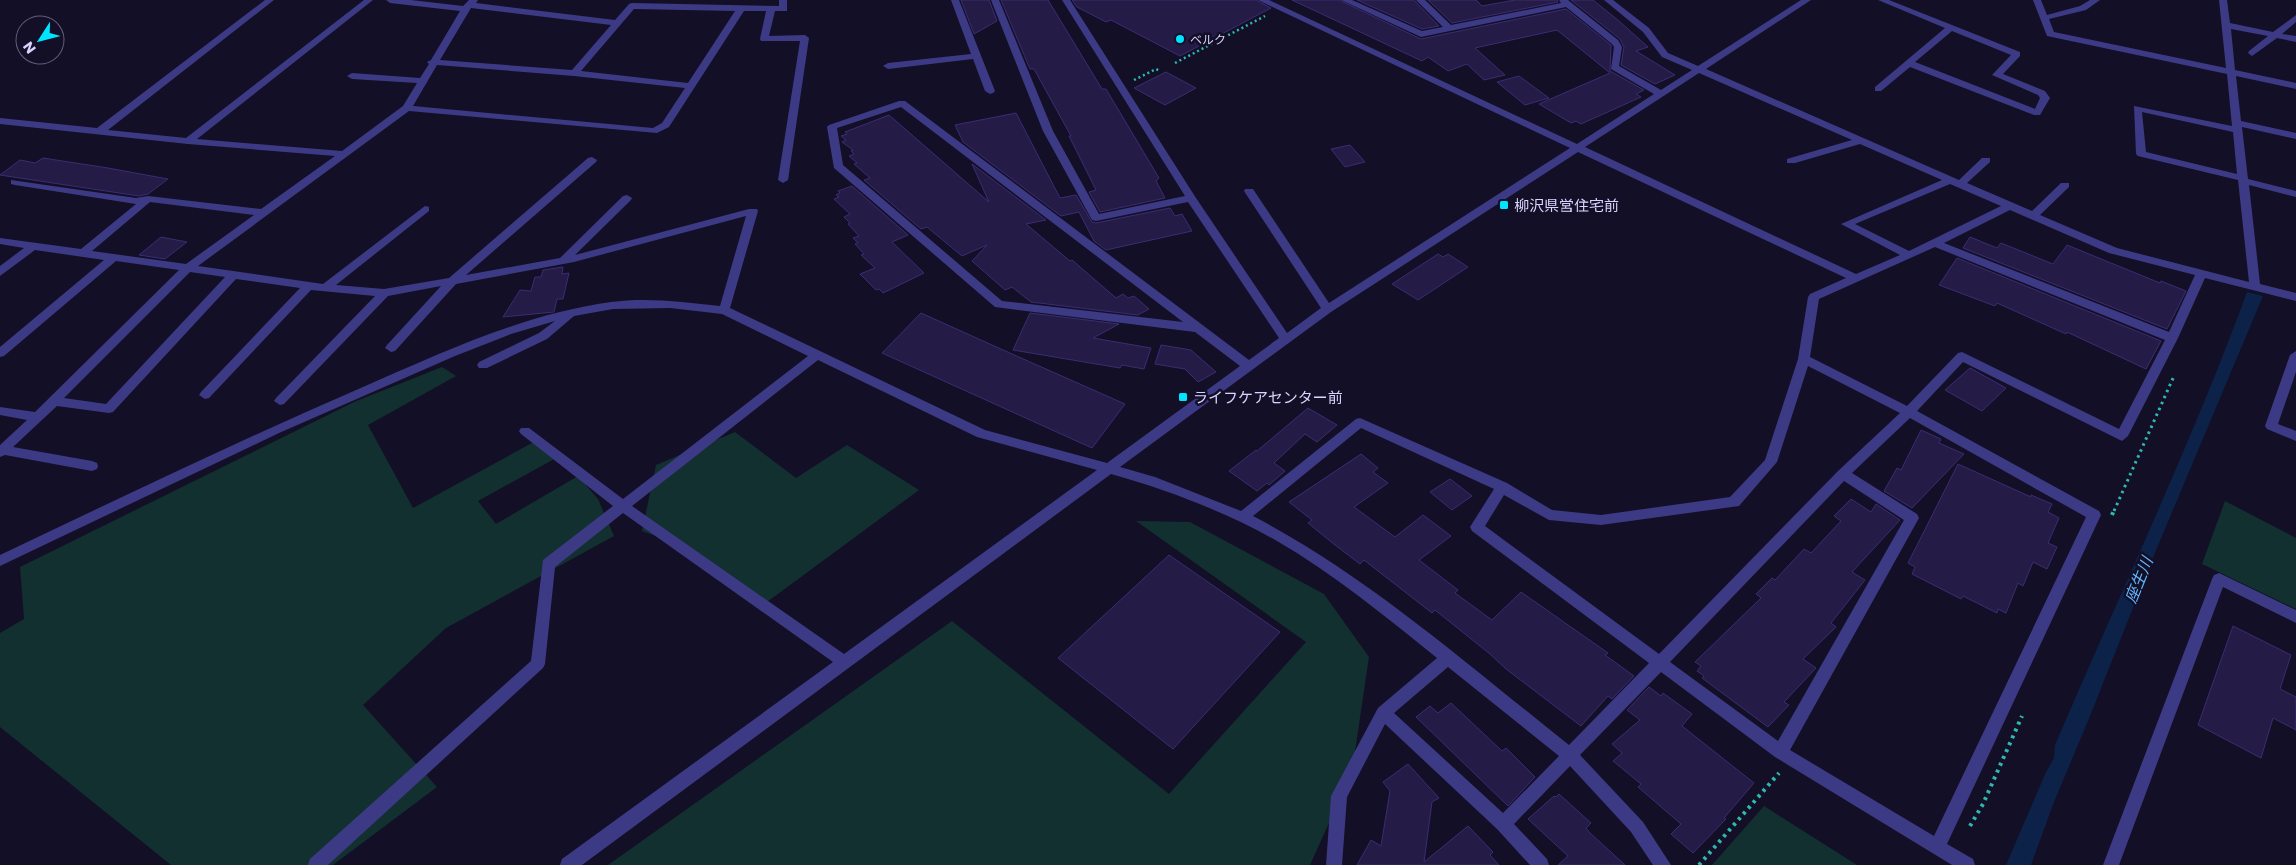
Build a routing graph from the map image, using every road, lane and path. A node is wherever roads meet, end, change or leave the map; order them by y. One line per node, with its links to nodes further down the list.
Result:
1 (270, 0): 52 (street)
2 (369, 0): 54 (street)
3 (390, 0): 17 (street)
4 (782, 0): 21 (street)
5 (955, 0): 32 (street)
6 (995, 0): 69 (street)
7 (1066, 0): 48 (street)
8 (1262, 0): 56 (street)
9 (1345, 0): 28 (street)
10 (1420, 0): 28 (street)
11 (1608, 0): 37 (street)
12 (1807, 0): 37 (street)
13 (1882, 0): 27 (street)
14 (2037, 0): 23 (street)
15 (2096, 0): 23 (street)
16 (2223, 0): 26 (street)
17 (426, 2): 19 (street)
18 (1566, 2): 28 (street); 47 (street)
19 (470, 4): 25 (street); 33 (street)
20 (741, 8): 21 (street); 25 (street); 43 (street)
21 (771, 8): 61 (street)
22 (1269, 13): 34 (path)
23 (2044, 18): 39 (street)
24 (2296, 18): 29 (street)
25 (618, 23): 40 (street)
26 (2226, 25): 29 (street); 39 (street)
27 (1950, 28): 35 (street); 35 (street)
28 (1450, 29)
29 (2275, 35): 30 (street); 31 (street)
30 (2296, 39)
31 (2252, 54)
32 (977, 56): 36 (street); 46 (street)
33 (432, 62): 40 (street); 42 (street)
34 (1175, 63)
35 (1908, 63): 45 (street)
36 (888, 66)
37 (1698, 70): 47 (street); 55 (street)
38 (1160, 71): 48 (path)
39 (2231, 72): 44 (street); 51 (street)
40 (574, 74): 43 (street)
41 (352, 76): 42 (street)
42 (422, 81): 49 (street)
43 (691, 86): 49 (street)
44 (2296, 86)
45 (1878, 89)
46 (990, 91)
47 (1661, 94): 56 (street)
48 (1127, 96): 69 (street)
49 (407, 108): 57 (street)
50 (0, 121): 52 (street)
51 (2237, 126): 53 (street); 62 (street); 62 (street)
52 (100, 131): 54 (street)
53 (2296, 136)
54 (188, 141): 57 (street)
55 (1860, 141): 60 (street); 64 (street)
56 (1577, 147): 86 (street); 93 (street)
57 (344, 154): 73 (street)
58 (592, 160): 87 (street)
59 (1986, 160): 64 (street)
60 (1791, 161)
61 (783, 180)
62 (2244, 180): 67 (street); 89 (street)
63 (15, 182): 70 (street)
64 (1955, 182): 71 (street); 79 (street)
65 (2065, 185): 74 (street)
66 (1249, 191): 93 (street)
67 (2296, 194)
68 (627, 198): 81 (street)
69 (1191, 198): 98 (street)
70 (148, 199): 73 (street); 78 (street)
71 (2009, 206): 74 (street); 76 (street)
72 (425, 209): 90 (street)
73 (264, 212): 82 (street)
74 (2033, 216): 85 (street)
75 (0, 241): 77 (street)
76 (1935, 243): 79 (street); 97 (street)
77 (33, 246): 78 (street); 83 (street)
78 (83, 253): 80 (street)
79 (1909, 255): 86 (street)
80 (113, 258): 82 (street); 100 (street)
81 (564, 260): 87 (street); 94 (street)
82 (188, 268): 84 (street); 107 (street)
83 (0, 272)
84 (234, 274): 88 (street); 107 (street)
85 (2201, 274): 89 (street); 97 (street)
86 (1855, 278): 103 (street)
87 (452, 281): 91 (street); 99 (street)
88 (308, 286): 90 (street); 106 (street)
89 (2255, 286): 92 (street)
90 (325, 288): 91 (street)
91 (384, 293): 108 (street)
92 (2296, 297)
93 (1327, 309): 98 (street)
94 (724, 310): 95 (street); 101 (street)
95 (572, 312): 104 (street); 121 (street)
96 (1198, 328): 96 (street); 105 (street)
97 (2172, 338): 110 (street)
98 (1286, 340): 105 (street)
99 (391, 348)
100 (0, 353)
101 (818, 355): 116 (street); 119 (street)
102 (2296, 355): 113 (street)
103 (1804, 359): 110 (street); 118 (street)
104 (483, 365)
105 (1248, 366): 116 (street)
106 (205, 395)
107 (55, 400): 111 (street)
108 (280, 401)
109 (0, 411): 111 (street)
110 (1909, 412): 117 (street); 130 (street)
111 (38, 417): 114 (street)
112 (525, 431): 119 (street)
113 (2296, 436)
114 (1, 451): 115 (street)
115 (92, 466)
116 (1107, 469): 120 (street); 124 (street)
117 (1843, 474): 125 (street); 127 (street)
118 (1502, 487): 120 (street); 125 (street)
119 (623, 506): 124 (street); 131 (street)
120 (1243, 517): 123 (street)
121 (0, 561)
122 (2296, 617): 138 (street)
123 (1448, 658): 126 (street); 128 (street)
124 (844, 662): 132 (street)
125 (1661, 663): 127 (street); 128 (street)
126 (1383, 713): 129 (street); 133 (street)
127 (1786, 755): 130 (street); 136 (path)
128 (1570, 756): 129 (street); 135 (street)
129 (1503, 824): 134 (street)
130 (1937, 847): 137 (street)
131 (316, 865)
132 (568, 865)
133 (1334, 865)
134 (1541, 865)
135 (1663, 865)
136 (1699, 865)
137 (1967, 865)
138 (2111, 865)

